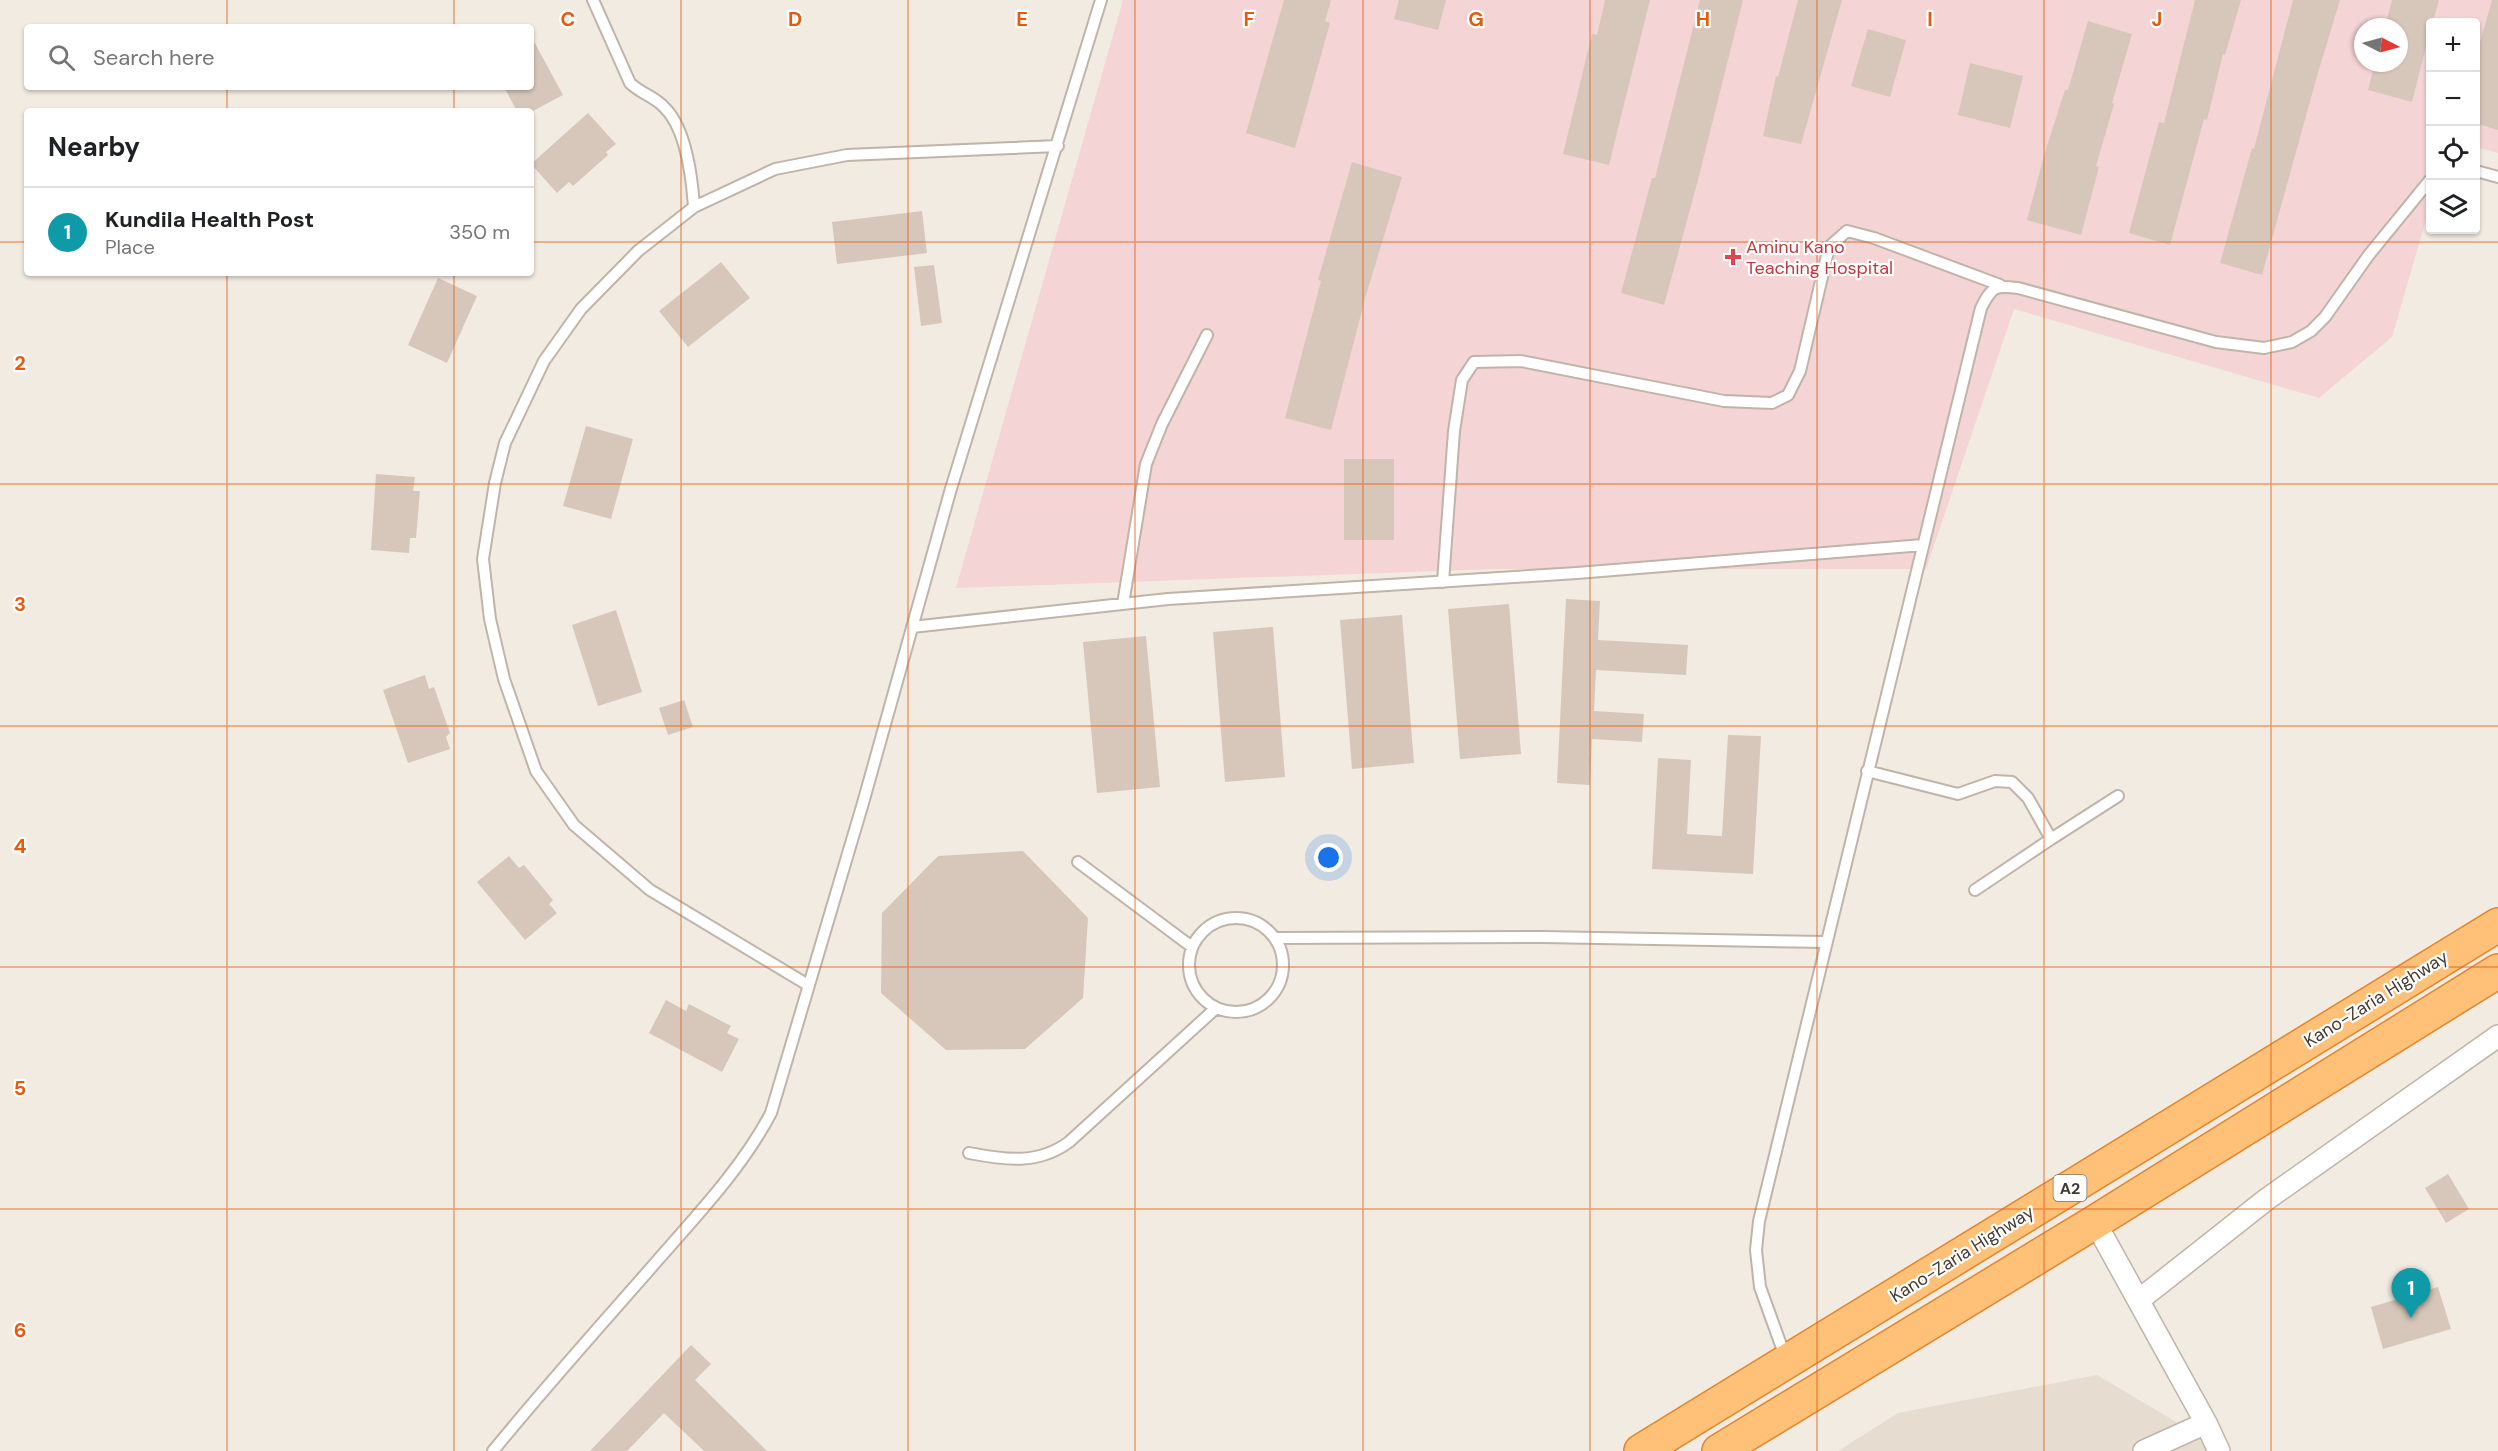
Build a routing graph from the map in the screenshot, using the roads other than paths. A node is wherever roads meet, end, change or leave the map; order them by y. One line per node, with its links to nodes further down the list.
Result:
1 (593, 0): 7 (lane)
2 (1101, 0): 3 (lane)
3 (1058, 146): 7 (lane); 13 (lane)
4 (2480, 172): 5 (lane)
5 (2498, 177)
6 (2426, 185): 8 (lane)
7 (694, 207): 24 (lane)
8 (2000, 285): 10 (lane); 11 (lane)
9 (1207, 335): 12 (lane)
10 (1923, 545): 11 (lane); 14 (lane)
11 (1443, 582): 12 (lane)
12 (1123, 604): 13 (lane)
13 (912, 627): 24 (lane)
14 (1867, 771): 16 (lane); 21 (lane)
15 (2118, 796): 16 (lane)
16 (2051, 839): 18 (lane)
17 (1078, 862): 22 (lane)
18 (1975, 890)
19 (2498, 925): 30 (highway, Kano-Zaria Highway / A2)
20 (1276, 938): 21 (lane); 22 (lane); 25 (lane)
21 (1826, 942): 30 (lane)
22 (1191, 947): 25 (lane)
23 (2498, 971): 28 (highway, A2)
24 (808, 985): 32 (lane)
25 (1215, 1009): 27 (lane)
26 (2498, 1036): 29 (street)
27 (969, 1153)
28 (2095, 1222): 29 (street); 34 (highway, A2)
29 (2139, 1300): 31 (street)
30 (1787, 1362): 33 (highway, Kano-Zaria Highway / A2)
31 (2206, 1423): 35 (street); 36 (street)
32 (493, 1451)
33 (1641, 1451)
34 (1719, 1451)
35 (2144, 1451)
36 (2219, 1451)

